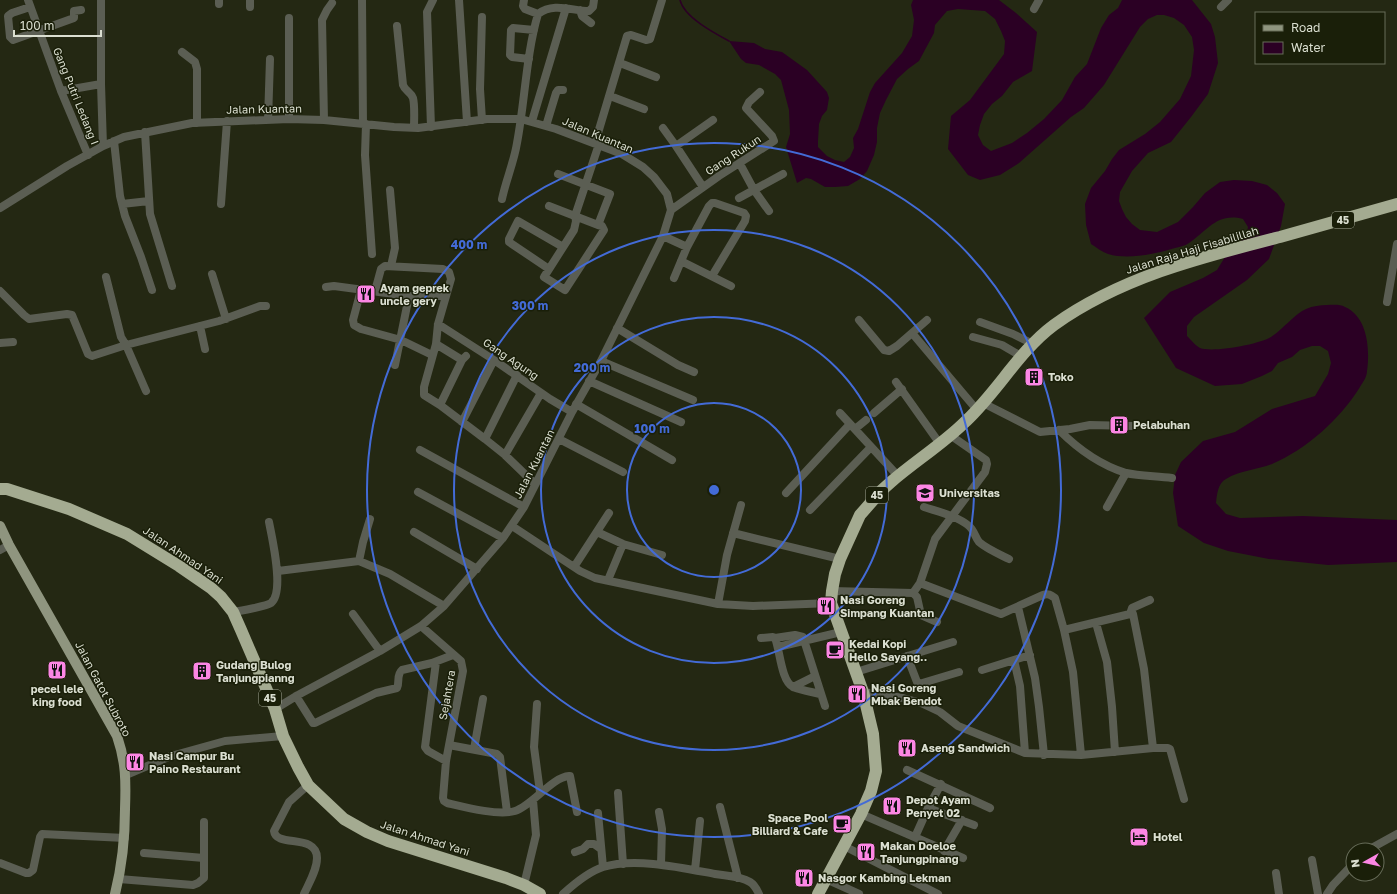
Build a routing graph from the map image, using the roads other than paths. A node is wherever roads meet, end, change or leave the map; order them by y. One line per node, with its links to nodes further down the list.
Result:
1 (101, 0): 29 (street)
2 (362, 0): 45 (street)
3 (433, 0): 47 (street)
4 (458, 0): 43 (street)
5 (524, 0): 17 (street)
6 (594, 0): 16 (street)
7 (662, 0): 27 (street)
8 (1039, 0): 14 (street)
9 (1228, 0): 13 (street)
10 (29, 3): 23 (street, Gang Putri Ledang I); 23 (street)
11 (332, 3): 38 (street)
12 (564, 5): 16 (street); 17 (street); 42 (street)
13 (1221, 7)
14 (1034, 9)
15 (81, 10): 23 (street)
16 (580, 10): 20 (street)
17 (538, 14): 22 (street)
18 (482, 16): 39 (street)
19 (289, 18): 35 (street)
20 (591, 23)
21 (398, 26): 48 (street)
22 (534, 30): 26 (street); 26 (street)
23 (40, 31): 31 (street, Gang Putri Ledang I)
24 (182, 52): 44 (street)
25 (270, 58): 37 (street)
26 (529, 59): 36 (street)
27 (620, 63): 28 (street); 33 (street)
28 (656, 77)
29 (101, 84): 31 (street); 53 (street)
30 (562, 90): 46 (street)
31 (61, 91): 55 (street, Gang Putri Ledang I)
32 (760, 92): 56 (street, Gang Rukun)
33 (610, 96): 34 (street); 52 (street)
34 (644, 109)
35 (289, 119): 37 (street, Jalan Kuantan); 38 (street, Jalan Kuantan)
36 (521, 119): 39 (street, Jalan Kuantan); 42 (street, Jalan Kuantan); 64 (street)
37 (268, 120): 41 (street, Jalan Kuantan)
38 (324, 120): 45 (street, Jalan Kuantan)
39 (482, 120): 43 (street, Jalan Kuantan)
40 (713, 120): 54 (street)
41 (227, 121): 44 (street, Jalan Kuantan); 67 (street)
42 (532, 121): 46 (street, Jalan Kuantan)
43 (467, 122): 47 (street, Jalan Kuantan)
44 (197, 123): 50 (street, Jalan Kuantan)
45 (364, 124): 48 (street, Jalan Kuantan); 79 (street)
46 (546, 126): 52 (street, Jalan Kuantan)
47 (431, 127): 48 (street, Jalan Kuantan)
48 (414, 128)
49 (663, 128): 54 (street)
50 (145, 132): 51 (street, Jalan Kuantan); 65 (street)
51 (114, 141): 53 (street, Jalan Kuantan); 66 (street)
52 (597, 144): 59 (street); 71 (street, Jalan Kuantan)
53 (102, 146): 55 (street, Jalan Kuantan)
54 (676, 146): 60 (street)
55 (88, 155): 70 (street, Jalan Kuantan)
56 (740, 164): 60 (street, Gang Rukun); 62 (street)
57 (558, 174): 59 (street)
58 (783, 174): 62 (street)
59 (585, 184): 73 (street); 74 (street)
60 (703, 187): 71 (street, Gang Rukun)
61 (390, 190): 81 (street)
62 (754, 190): 63 (street); 72 (street)
63 (739, 198)
64 (502, 199)
65 (149, 201): 66 (street); 87 (street)
66 (122, 204): 90 (street)
67 (221, 204)
68 (1397, 204): 111 (highway, Jalan Raja Haji Fisabilillah / 45)
69 (549, 206): 73 (street)
70 (0, 208)
71 (671, 210): 75 (street, Jalan Kuantan)
72 (769, 211)
73 (575, 216): 74 (street); 76 (street)
74 (598, 225): 82 (street)
75 (664, 236): 77 (street); 104 (street, Jalan Kuantan)
76 (563, 247): 82 (street); 82 (street)
77 (687, 247): 80 (street); 84 (street)
78 (1397, 249): 96 (street)
79 (372, 254)
80 (681, 261): 84 (street); 86 (street)
81 (391, 266): 93 (street); 95 (street)
82 (549, 269)
83 (212, 274): 98 (street)
84 (712, 276): 88 (street)
85 (106, 277): 112 (street)
86 (674, 278)
87 (172, 286)
88 (731, 286)
89 (326, 287): 91 (street)
90 (152, 290)
91 (361, 290): 93 (street); 107 (street)
92 (0, 291): 112 (street)
93 (375, 291): 94 (street)
94 (409, 296): 95 (street); 107 (street)
95 (446, 296): 102 (street)
96 (1387, 302)
97 (266, 306): 98 (street)
98 (226, 319): 103 (street)
99 (859, 320): 105 (street)
100 (927, 320): 105 (street)
101 (980, 322): 111 (street)
102 (438, 324): 110 (street); 116 (street, Gang Agung)
103 (200, 326): 112 (street); 113 (street)
104 (617, 328): 117 (street, Jalan Kuantan); 119 (street)
105 (912, 333): 128 (street)
106 (974, 337): 115 (street)
107 (401, 340): 114 (street); 118 (street)
108 (13, 342): 109 (street)
109 (0, 343)
110 (436, 344): 114 (street); 127 (street)
111 (1034, 344): 115 (highway, Jalan Raja Haji Fisabilillah / 45)
112 (126, 345): 124 (street)
113 (205, 349)
114 (432, 355): 127 (street)
115 (1021, 356): 128 (highway, Jalan Raja Haji Fisabilillah / 45)
116 (494, 360): 120 (street, Gang Agung); 133 (street)
117 (601, 361): 121 (street, Jalan Kuantan); 126 (street)
118 (395, 365)
119 (694, 372)
120 (516, 375): 125 (street, Gang Agung); 139 (street)
121 (590, 381): 129 (street, Jalan Kuantan); 134 (street)
122 (896, 382): 123 (street)
123 (902, 389): 131 (street); 141 (street)
124 (146, 391)
125 (540, 393): 129 (street, Gang Agung); 144 (street)
126 (693, 400)
127 (440, 405): 133 (street)
128 (980, 407): 137 (street); 138 (highway, Jalan Raja Haji Fisabilillah / 45)
129 (574, 408): 140 (street, Jalan Kuantan); 145 (street, Gang Agung)
130 (840, 413): 136 (street)
131 (874, 413)
132 (866, 420): 136 (street)
133 (462, 422): 139 (street)
134 (681, 422)
135 (1134, 426): 137 (street)
136 (852, 427): 142 (street); 153 (street)
137 (1059, 430): 147 (street)
138 (950, 435): 141 (highway, Jalan Raja Haji Fisabilillah / 45); 160 (street)
139 (485, 439): 144 (street)
140 (559, 439): 146 (street); 150 (street, Jalan Kuantan)
141 (940, 444): 148 (highway, Jalan Raja Haji Fisabilillah / 45)
142 (871, 447): 148 (street); 158 (street)
143 (420, 450): 155 (street)
144 (505, 455): 150 (street)
145 (672, 460)
146 (623, 472)
147 (1126, 473): 149 (street); 157 (street)
148 (898, 476): 172 (highway, Jalan Raja Haji Fisabilillah / 45)
149 (1172, 478)
150 (536, 484): 155 (street, Jalan Kuantan)
151 (2, 489): 186 (highway, Jalan Ahmad Yani / 45)
152 (418, 492): 168 (street)
153 (786, 493)
154 (741, 505): 167 (street)
155 (524, 507): 163 (street, Jalan Kuantan)
156 (924, 507): 160 (street)
157 (1107, 508)
158 (810, 510)
159 (609, 513): 166 (street)
160 (951, 516): 173 (street); 179 (street)
161 (370, 519): 174 (street)
162 (269, 522): 177 (street)
163 (512, 526): 168 (street, Jalan Kuantan); 175 (street)
164 (1, 530): 170 (main road, Jalan Gatot Subroto)
165 (414, 532): 176 (street)
166 (597, 532): 169 (street); 175 (street)
167 (733, 533): 172 (street); 183 (street)
168 (503, 538): 176 (street, Jalan Kuantan)
169 (623, 544): 171 (street); 178 (street)
170 (5, 547): 227 (main road, Jalan Gatot Subroto)
171 (662, 555)
172 (840, 559): 181 (highway, Jalan Raja Haji Fisabilillah / 45)
173 (1009, 559)
174 (359, 561): 177 (street); 184 (street)
175 (574, 567): 178 (street)
176 (477, 569): 184 (street, Jalan Kuantan)
177 (278, 571): 186 (street)
178 (608, 580): 183 (street)
179 (920, 583): 180 (street); 185 (street)
180 (913, 594): 181 (street); 189 (street)
181 (831, 597): 183 (street); 193 (highway)
182 (1150, 600): 188 (street)
183 (718, 604)
184 (444, 606): 191 (street, Jalan Kuantan)
185 (1018, 607): 192 (street); 201 (street)
186 (233, 612): 216 (highway, Jalan Ahmad Yani / 45)
187 (353, 614): 199 (street)
188 (1130, 614): 190 (street); 219 (street)
189 (937, 622)
190 (1096, 623): 192 (street); 221 (street)
191 (421, 626): 199 (street, Jalan Kuantan); 200 (street, Sejahtera)
192 (1064, 630): 224 (street)
193 (841, 632): 196 (street); 206 (highway)
194 (761, 638): 195 (street)
195 (775, 638): 196 (street); 198 (street)
196 (805, 640): 198 (street); 208 (street)
197 (953, 642): 202 (street)
198 (778, 647): 209 (street)
199 (380, 651): 212 (street, Jalan Kuantan)
200 (453, 655): 204 (street); 218 (street, Sejahtera)
201 (1030, 655): 203 (street); 223 (street)
202 (907, 656): 206 (street); 207 (street)
203 (1014, 660): 205 (street); 222 (street)
204 (436, 662): 212 (street); 225 (street)
205 (982, 670)
206 (856, 672): 210 (highway)
207 (959, 672)
208 (815, 676): 209 (street); 211 (street)
209 (793, 687): 211 (street)
210 (863, 692): 222 (street); 241 (highway)
211 (820, 694): 215 (street)
212 (296, 696): 216 (street, Jalan Kuantan)
213 (483, 699): 220 (street)
214 (537, 704): 230 (street)
215 (825, 706)
216 (275, 709): 217 (highway, Jalan Ahmad Yani / 45)
217 (283, 736): 227 (street); 229 (highway, Jalan Ahmad Yani / 45)
218 (449, 744): 220 (street); 225 (street, Sejahtera)
219 (1153, 748): 221 (street); 232 (street)
220 (474, 749): 237 (street)
221 (1115, 752): 224 (street)
222 (1025, 753): 223 (street)
223 (1044, 755): 224 (street)
224 (1081, 755)
225 (446, 761): 237 (street, Sejahtera)
226 (907, 770): 228 (street)
227 (126, 775): 248 (main road, Jalan Gatot Subroto)
228 (941, 784): 235 (street); 236 (street)
229 (308, 785): 268 (highway, Jalan Ahmad Yani / 45); 270 (street)
230 (540, 792): 233 (street); 238 (street)
231 (618, 792): 259 (street)
232 (1184, 799)
233 (533, 800): 237 (street); 268 (street)
234 (720, 807): 265 (street)
235 (928, 808): 242 (street); 247 (street)
236 (990, 808)
237 (507, 812)
238 (576, 812)
239 (659, 812): 260 (street)
240 (598, 813): 251 (street)
241 (861, 814): 247 (street); 250 (highway)
242 (962, 820): 245 (street); 252 (street)
243 (204, 822): 255 (street)
244 (700, 822): 262 (street)
245 (974, 825)
246 (1397, 834): 249 (street)
247 (915, 837): 252 (street)
248 (125, 838): 258 (street); 266 (main road, Jalan Gatot Subroto)
249 (1382, 842)
250 (844, 846): 267 (highway); 276 (street)
251 (601, 849): 253 (street); 261 (street)
252 (944, 851): 256 (street)
253 (575, 852)
254 (144, 853): 255 (street)
255 (204, 858): 266 (street)
256 (963, 858)
257 (1312, 860): 278 (street)
258 (0, 863)
259 (623, 864): 260 (street); 261 (street)
260 (661, 864): 262 (street)
261 (603, 867): 272 (street)
262 (695, 870): 265 (street)
263 (1345, 872): 279 (street)
264 (1276, 873): 277 (street)
265 (738, 878): 273 (street)
266 (119, 879): 269 (main road, Jalan Gatot Subroto)
267 (826, 879): 274 (highway); 275 (street)
268 (524, 885): 271 (highway, Jalan Ahmad Yani / 45)
269 (115, 894)
270 (304, 894)
271 (540, 894)
272 (563, 894)
273 (759, 894)
274 (818, 894)
275 (859, 894)
276 (938, 894)
277 (1279, 894)
278 (1318, 894)
279 (1327, 894)

